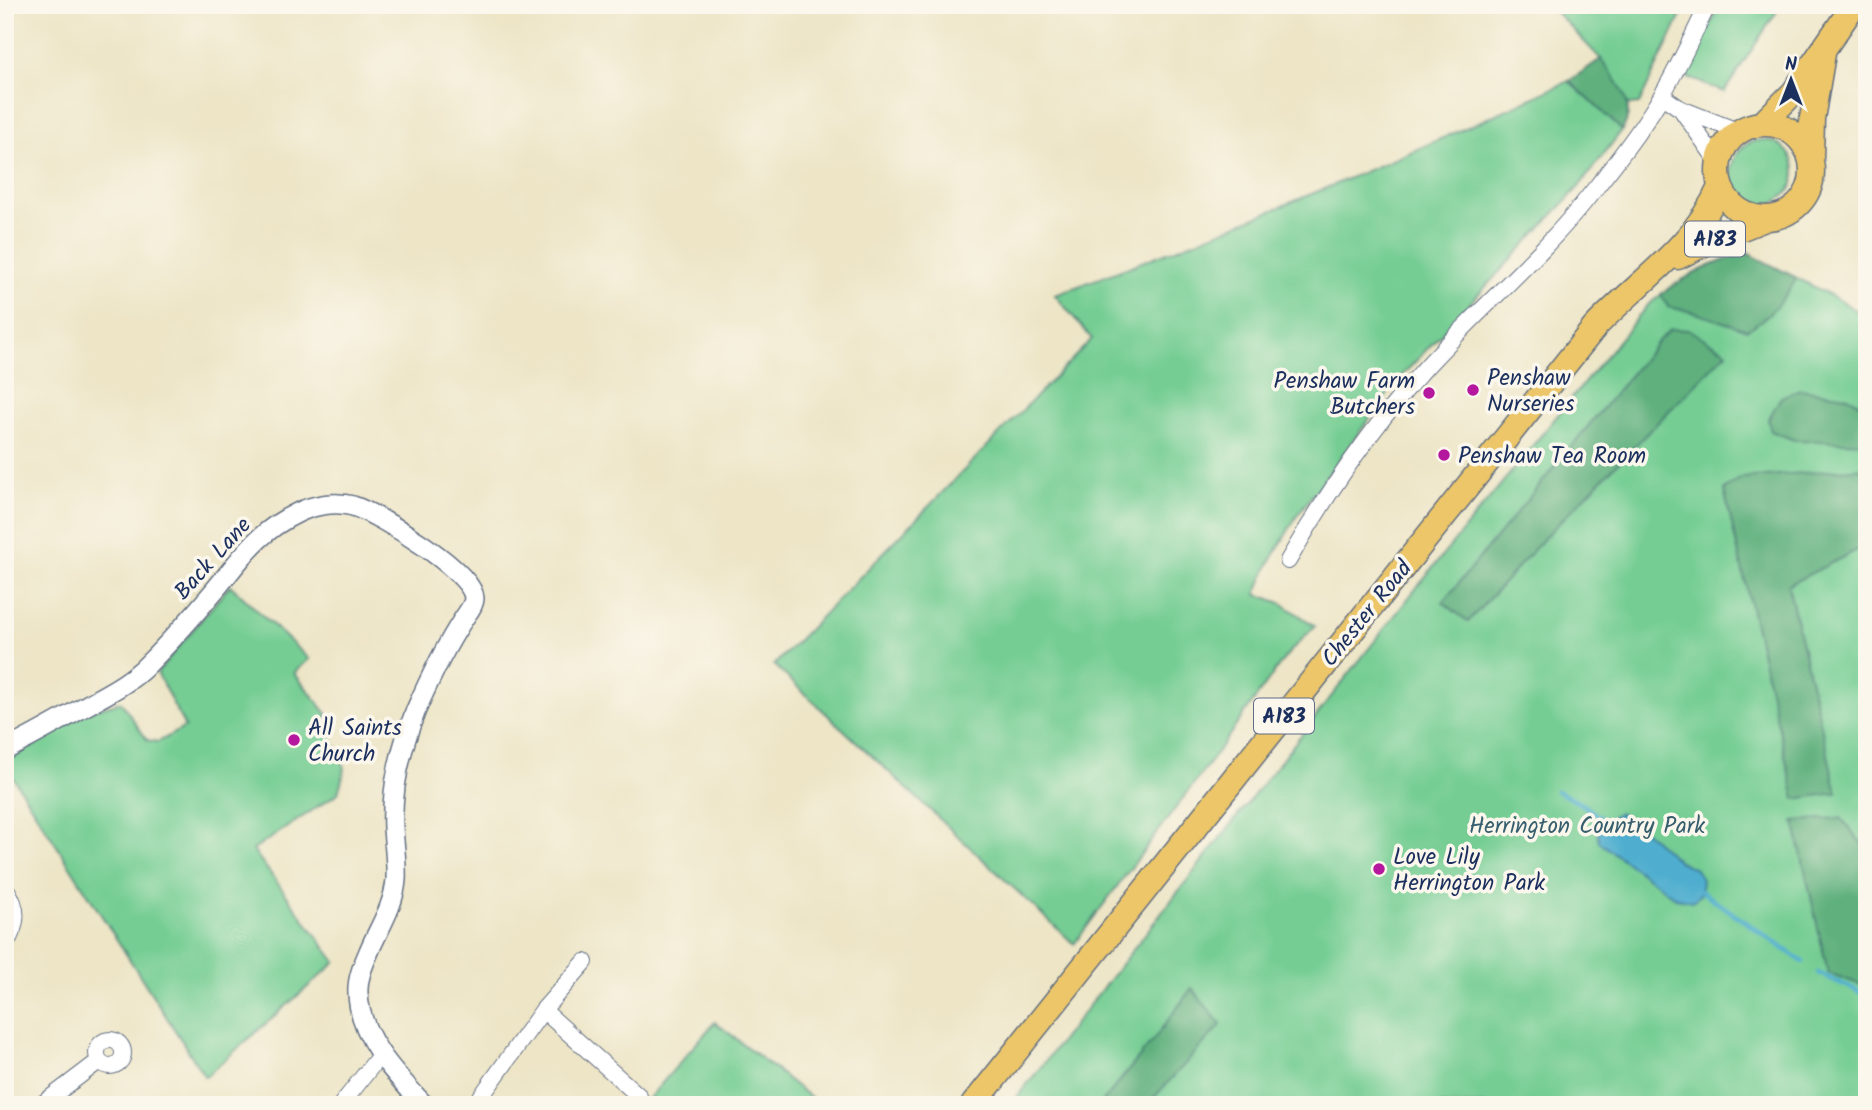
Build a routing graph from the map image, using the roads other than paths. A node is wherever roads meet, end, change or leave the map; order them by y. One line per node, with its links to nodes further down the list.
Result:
1 (1708, 5): 4 (street)
2 (1853, 5): 3 (main road)
3 (1824, 50): 6 (main road); 8 (main road)
4 (1662, 96): 5 (street); 13 (street)
5 (1681, 109): 7 (street); 9 (street)
6 (1763, 123): 7 (main road); 8 (main road)
7 (1737, 131): 9 (main road)
8 (1811, 159): 11 (main road)
9 (1718, 162): 10 (main road)
10 (1720, 187): 11 (main road); 12 (main road, Chester Road / A183)
11 (1767, 218): 12 (main road, Chester Road / A183)
12 (1665, 263): 26 (main road, Chester Road / A183)
13 (1288, 561)
14 (5, 750): 19 (street, Back Lane)
15 (5, 887): 16 (street)
16 (5, 945)
17 (585, 962): 18 (street)
18 (543, 1010): 21 (street); 25 (street)
19 (381, 1054): 23 (street); 24 (street)
20 (99, 1061): 22 (street)
21 (639, 1096)
22 (41, 1105)
23 (341, 1105)
24 (424, 1105)
25 (475, 1105)
26 (973, 1105)

